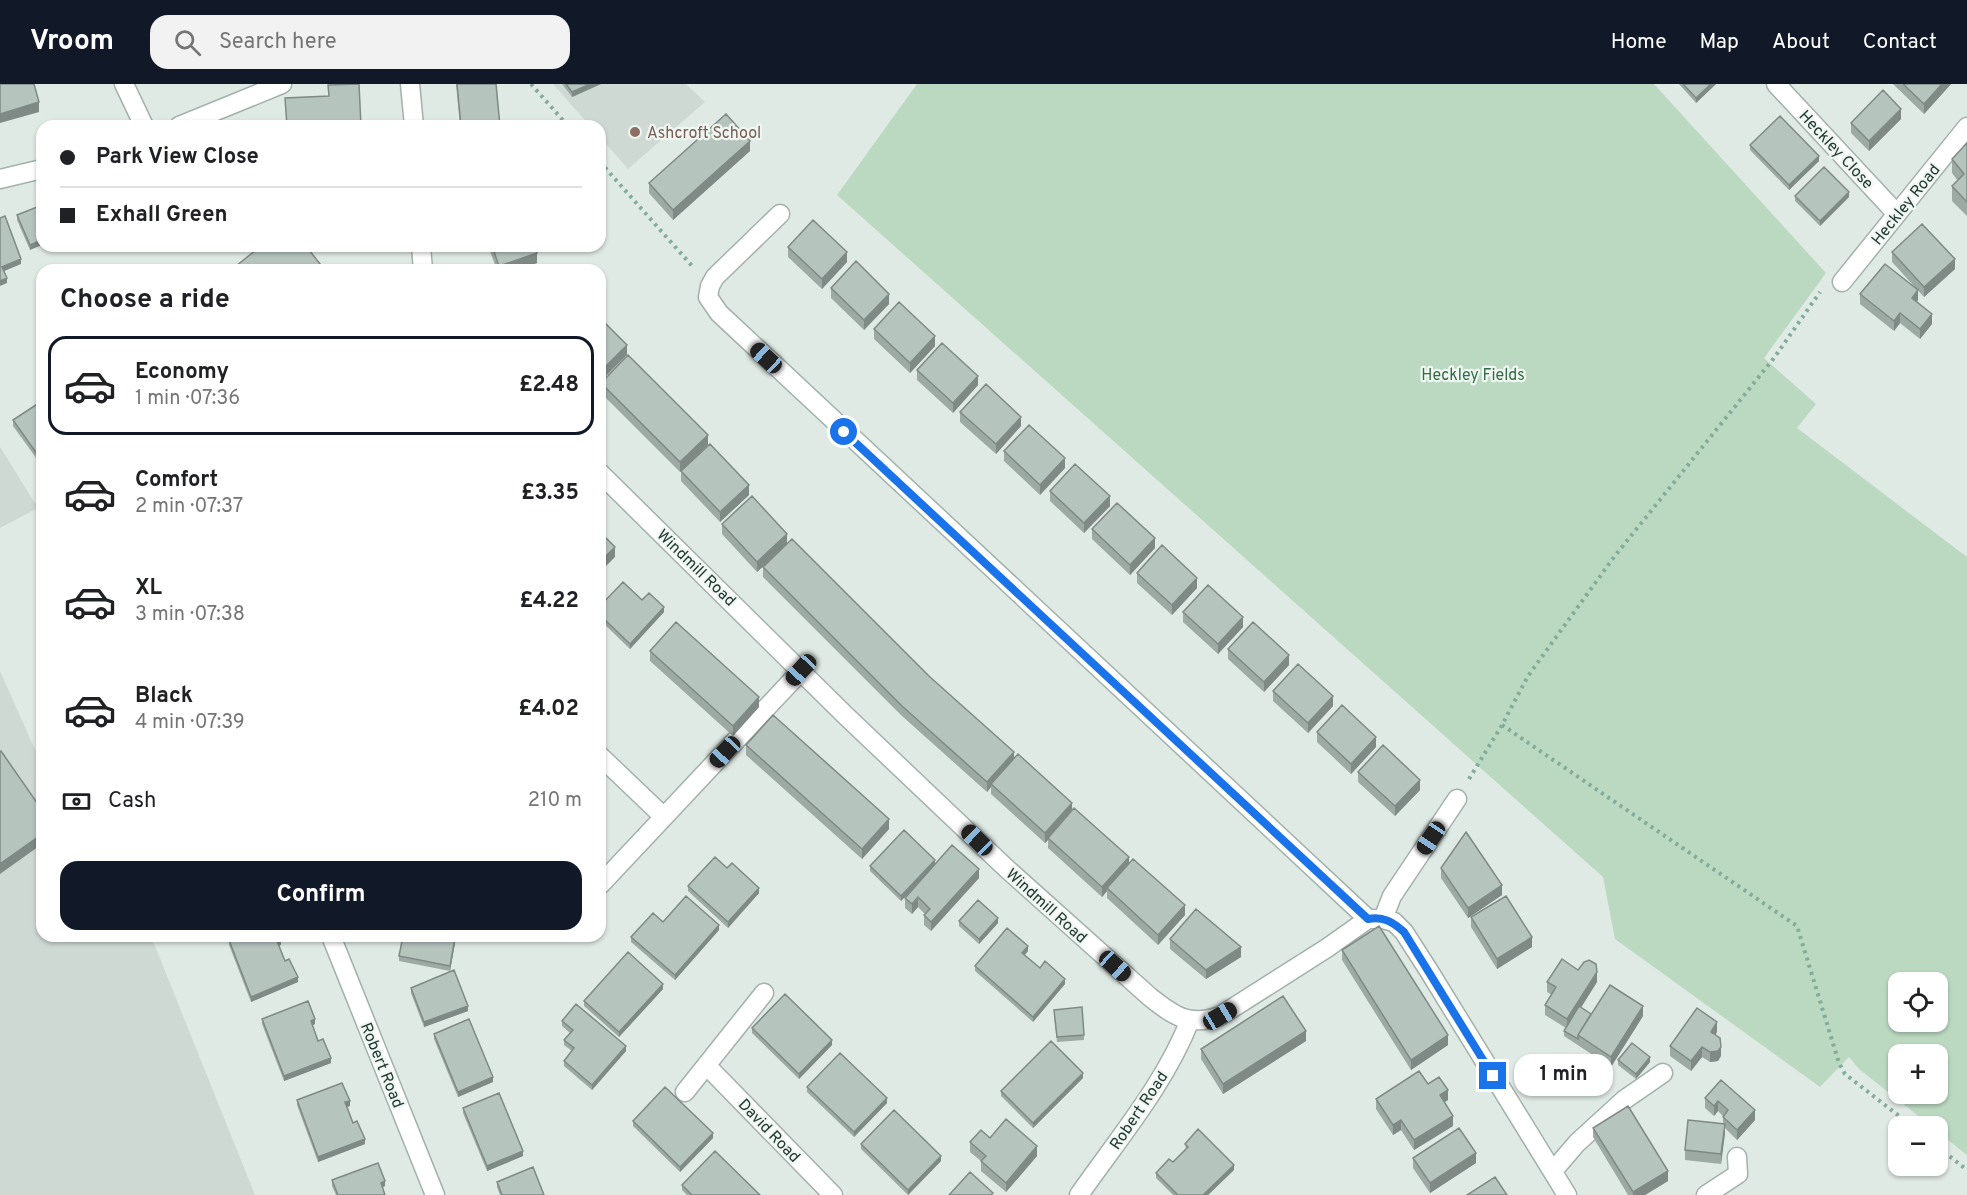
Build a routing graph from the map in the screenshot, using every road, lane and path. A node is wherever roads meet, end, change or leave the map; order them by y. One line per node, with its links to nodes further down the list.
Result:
1 (124, 84): 6 (street)
2 (282, 84): 7 (street)
3 (410, 84): 8 (street)
4 (531, 84): 9 (path)
5 (1776, 84): 15 (street, Heckley Close)
6 (141, 120)
7 (194, 120)
8 (413, 120)
9 (563, 120)
10 (1967, 127): 15 (street, Heckley Road)
11 (606, 169): 17 (path)
12 (36, 170): 13 (street)
13 (0, 179)
14 (780, 214): 17 (street)
15 (1897, 214): 16 (street, Heckley Road)
16 (1842, 282): 20 (path)
17 (710, 286): 25 (street)
18 (606, 479): 19 (street, Windmill Road)
19 (801, 670): 23 (street); 28 (street, Windmill Road)
20 (1502, 725): 22 (path); 32 (path)
21 (606, 762): 23 (street)
22 (1457, 799): 25 (street)
23 (664, 816): 24 (street)
24 (606, 879)
25 (1375, 919): 28 (street); 36 (street)
26 (333, 942): 37 (street, Robert Road)
27 (764, 993): 29 (street)
28 (1190, 1020): 39 (street, Robert Road)
29 (707, 1066): 31 (street); 38 (street, David Road)
30 (1664, 1073): 36 (street)
31 (685, 1092)
32 (1899, 1116)
33 (1948, 1155): 35 (path)
34 (1737, 1157): 41 (street)
35 (1967, 1170)
36 (1553, 1171): 40 (street)
37 (435, 1195)
38 (833, 1195)
39 (1079, 1195)
40 (1567, 1195)
41 (1706, 1195)

